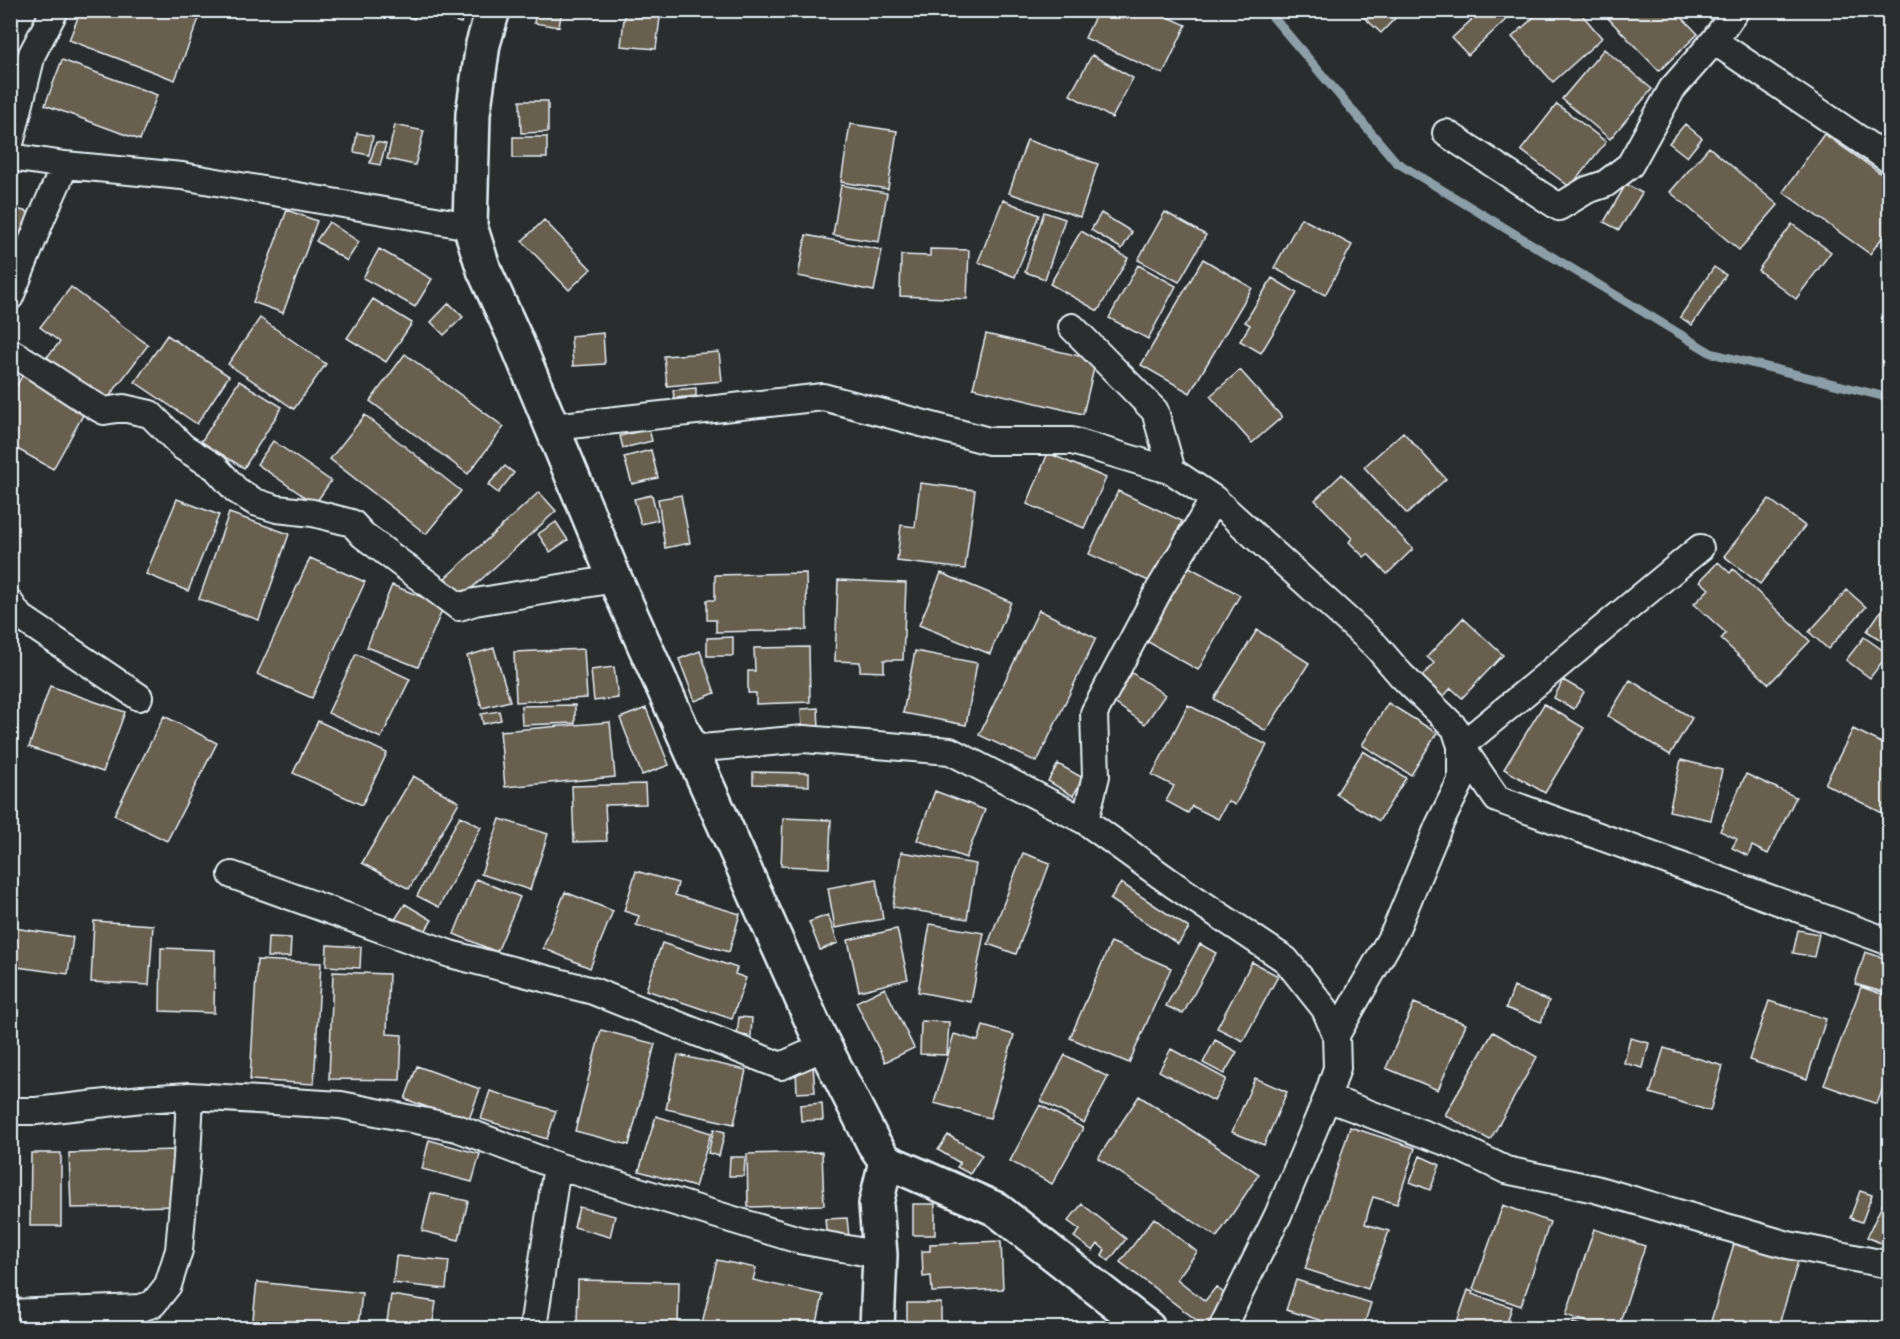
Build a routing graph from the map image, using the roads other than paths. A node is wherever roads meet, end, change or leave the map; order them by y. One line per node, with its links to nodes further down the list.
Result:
1 (56, 10): 6 (street)
2 (493, 10): 10 (street)
3 (1736, 10): 4 (street)
4 (1714, 41): 5 (street); 8 (street)
5 (1446, 134)
6 (10, 144)
7 (10, 158): 9 (street)
8 (1890, 160)
9 (65, 165): 10 (street); 11 (street)
10 (470, 226): 14 (street)
11 (10, 297)
12 (1072, 327): 15 (street)
13 (10, 352): 18 (street)
14 (553, 427): 15 (street); 18 (street)
15 (1172, 471): 16 (street)
16 (1214, 499): 21 (street); 23 (street)
17 (1700, 548): 21 (street)
18 (615, 579): 22 (street)
19 (10, 603): 20 (street)
20 (139, 697)
21 (1461, 746): 25 (street); 26 (street)
22 (691, 749): 23 (street); 27 (street)
23 (1085, 821): 26 (street)
24 (232, 875): 27 (street)
25 (1890, 942)
26 (1336, 1035): 29 (street)
27 (824, 1047): 31 (street)
28 (190, 1096): 30 (street); 32 (street); 35 (street)
29 (1327, 1098): 34 (street); 39 (street)
30 (10, 1110)
31 (886, 1161): 33 (street); 38 (street)
32 (557, 1166): 33 (street); 36 (street)
33 (880, 1255): 37 (street)
34 (1890, 1265)
35 (10, 1313)
36 (532, 1329)
37 (877, 1329)
38 (1149, 1329)
39 (1222, 1329)

